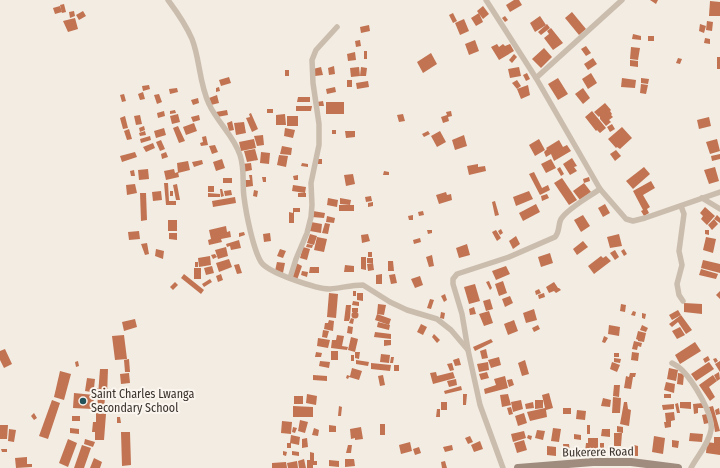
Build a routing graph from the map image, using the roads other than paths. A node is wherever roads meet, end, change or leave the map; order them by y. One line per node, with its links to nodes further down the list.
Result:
1 (168, 0): 11 (street)
2 (486, 0): 5 (street)
3 (622, 0): 5 (street)
4 (337, 27): 11 (street)
5 (536, 78): 6 (street)
6 (600, 190): 9 (street); 13 (street)
7 (720, 192): 8 (street)
8 (702, 198): 9 (street); 10 (street)
9 (681, 206): 12 (street)
10 (720, 209)
11 (290, 278): 13 (street)
12 (683, 301)
13 (468, 350): 16 (street)
14 (672, 362): 19 (street)
15 (534, 467): 17 (street, Bukerere Road); 18 (street, Bukerere Road)
16 (503, 468)
17 (518, 468)
18 (678, 468)
19 (691, 468)

